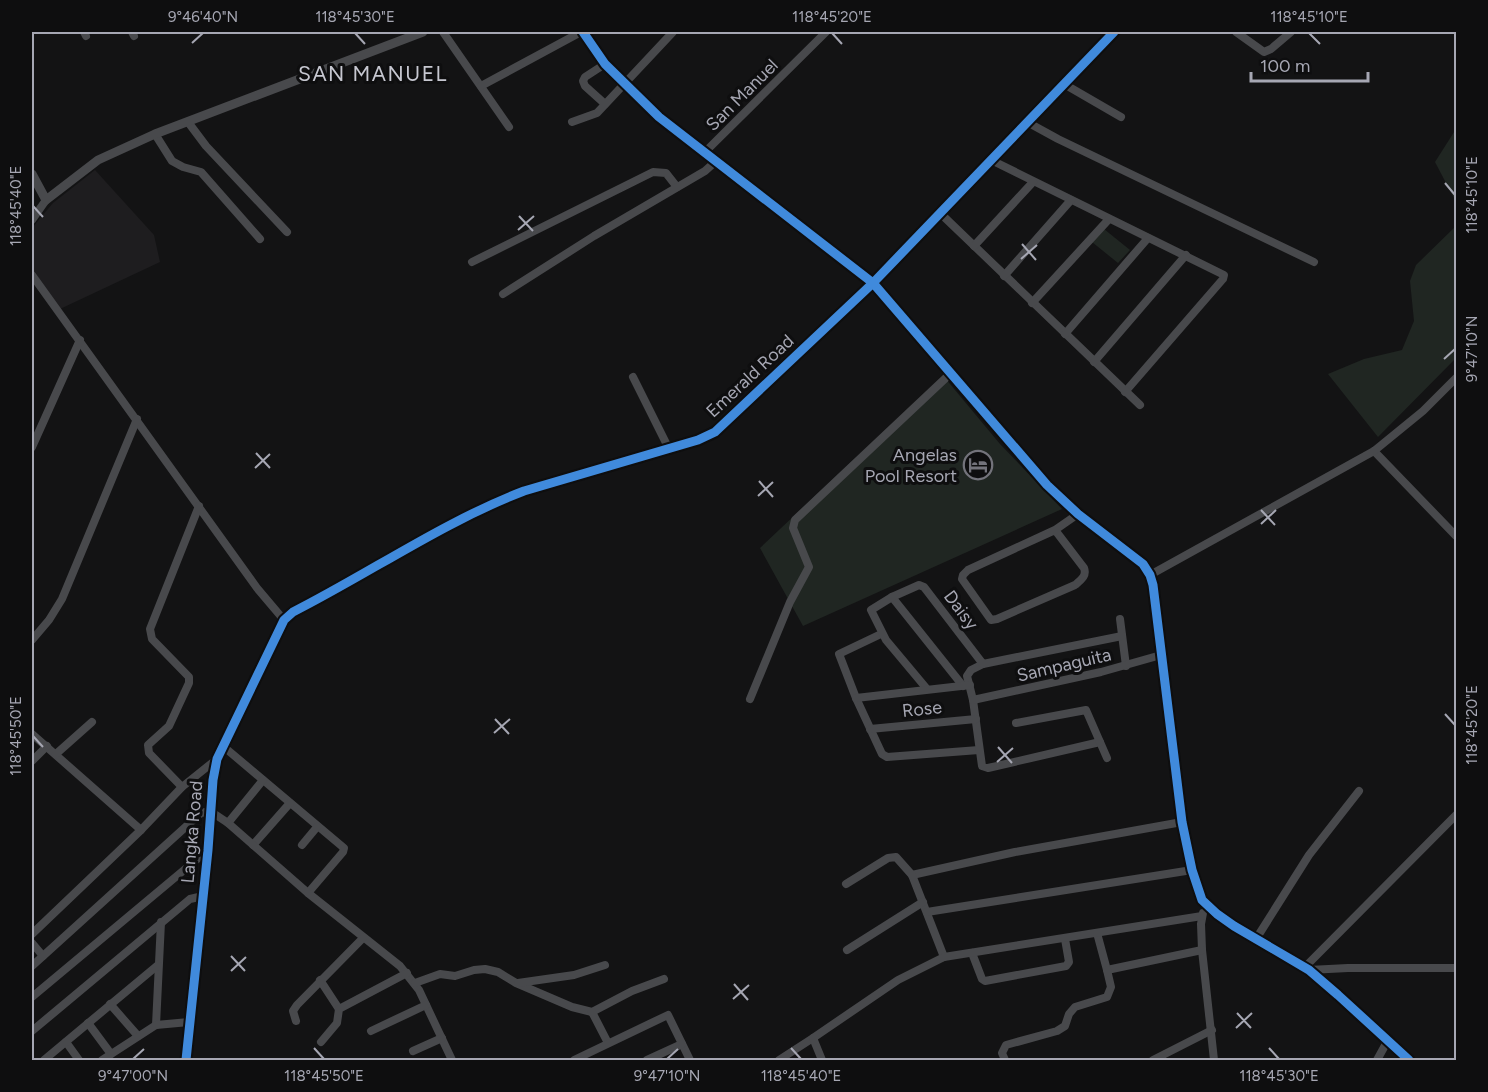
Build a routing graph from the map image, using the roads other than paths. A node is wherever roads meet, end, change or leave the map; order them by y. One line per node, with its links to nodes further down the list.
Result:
1 (423, 32): 15 (street)
2 (442, 32): 12 (street)
3 (582, 32): 9 (street); 12 (street)
4 (673, 32): 10 (street)
5 (826, 32): 20 (street, San Manuel)
6 (1114, 32): 11 (street, Emerald Road)
7 (1236, 32): 8 (street)
8 (1291, 32)
9 (605, 64): 10 (street); 13 (street)
10 (624, 84): 13 (street); 20 (street)
11 (1064, 84): 14 (street); 17 (street, Emerald Road)
12 (481, 86): 18 (street)
13 (605, 104): 16 (street)
14 (1121, 117)
15 (188, 122): 19 (street); 31 (street)
16 (572, 122)
17 (1027, 122): 21 (street, Emerald Road); 37 (street)
18 (509, 127)
19 (154, 134): 26 (street); 33 (street)
20 (704, 153): 22 (street)
21 (991, 160): 24 (street); 28 (street, Emerald Road)
22 (715, 162): 25 (street); 40 (street)
23 (32, 174): 26 (street)
24 (1033, 182): 27 (street); 34 (street)
25 (677, 187): 36 (street); 41 (street)
26 (46, 200): 30 (street)
27 (1071, 201): 29 (street); 39 (street)
28 (940, 213): 34 (street); 40 (street, Emerald Road)
29 (1109, 219): 32 (street); 42 (street)
30 (32, 220)
31 (287, 232)
32 (1148, 238): 35 (street); 43 (street)
33 (260, 239)
34 (974, 246): 39 (street)
35 (1186, 255): 45 (street); 49 (street)
36 (472, 262)
37 (1314, 262)
38 (32, 275): 44 (street)
39 (1004, 276): 42 (street)
40 (873, 283): 46 (street); 53 (street, Emerald Road)
41 (503, 294)
42 (1032, 303): 43 (street)
43 (1065, 334): 45 (street)
44 (80, 340): 51 (street); 52 (street)
45 (1094, 362): 49 (street)
46 (950, 374): 56 (street); 72 (street)
47 (633, 377): 53 (street)
48 (1456, 378): 54 (street)
49 (1125, 392): 50 (street)
50 (1140, 405)
51 (137, 419): 55 (street); 65 (street)
52 (32, 447)
53 (669, 449): 62 (street, Emerald Road)
54 (1374, 451): 58 (street); 59 (street)
55 (199, 506): 62 (street); 88 (street)
56 (1078, 514): 57 (street); 59 (street)
57 (1055, 530): 57 (street)
58 (1456, 536)
59 (1150, 575): 66 (street)
60 (892, 597): 63 (street, Daisy); 67 (street, Daisy); 69 (street)
61 (1120, 618): 64 (street)
62 (284, 620): 81 (street, Langka Road)
63 (881, 634): 70 (street, Daisy); 71 (street)
64 (1122, 636): 67 (street); 68 (street)
65 (32, 639)
66 (1161, 655): 68 (street, Sampaguita); 93 (street)
67 (983, 664): 69 (street)
68 (1126, 666): 73 (street, Sampaguita)
69 (966, 685): 70 (street); 73 (street)
70 (927, 689): 71 (street)
71 (856, 698): 77 (street)
72 (750, 699)
73 (974, 700): 74 (street)
74 (976, 719): 77 (street, Rose); 82 (street)
75 (92, 722): 83 (street)
76 (1016, 723): 79 (street)
77 (870, 729): 82 (street)
78 (32, 734): 80 (street)
79 (1100, 742): 82 (street); 84 (street)
80 (47, 746): 83 (street); 86 (street)
81 (224, 747): 85 (street, Langka Road); 87 (street)
82 (979, 750)
83 (56, 753): 96 (street)
84 (1107, 758)
85 (218, 759): 88 (street); 91 (street, Langka Road)
86 (32, 761)
87 (263, 780): 90 (street); 94 (street)
88 (182, 787): 96 (street)
89 (1359, 791): 114 (street)
90 (290, 803): 95 (street); 98 (street)
91 (210, 811): 94 (street); 99 (street, Langka Road); 119 (street)
92 (1456, 815): 125 (street)
93 (1182, 822): 100 (street); 101 (street)
94 (228, 823): 98 (street)
95 (317, 827): 97 (street); 103 (street)
96 (141, 830): 111 (street)
97 (302, 845)
98 (253, 846): 103 (street)
99 (208, 850): 104 (street, Langka Road); 132 (street)
100 (1192, 870): 106 (street); 107 (street)
101 (912, 875): 102 (street); 105 (street)
102 (846, 884)
103 (308, 893): 112 (street)
104 (203, 896): 109 (street); 138 (street, Langka Road)
105 (923, 902): 107 (street); 116 (street)
106 (1206, 906): 108 (street); 114 (street)
107 (927, 912): 120 (street)
108 (1202, 916): 110 (street); 117 (street)
109 (162, 922): 121 (street); 143 (street)
110 (1097, 933): 113 (street); 126 (street)
111 (32, 934)
112 (363, 938): 127 (street); 129 (street)
113 (1065, 939): 118 (street); 118 (street)
114 (1256, 939): 125 (street)
115 (32, 943): 119 (street)
116 (848, 950)
117 (1202, 950): 126 (street); 142 (street)
118 (972, 953): 120 (street)
119 (43, 956): 123 (street)
120 (944, 957): 146 (street)
121 (158, 965): 133 (street); 140 (street)
122 (605, 965): 131 (street)
123 (32, 966)
124 (1456, 968): 125 (street)
125 (1306, 969): 147 (street)
126 (1107, 970): 164 (street)
127 (407, 973): 130 (street); 135 (street)
128 (664, 979): 136 (street)
129 (320, 980): 135 (street); 137 (street)
130 (415, 983): 131 (street); 134 (street)
131 (516, 983): 136 (street)
132 (32, 997)
133 (110, 1004): 139 (street); 144 (street)
134 (426, 1005): 141 (street); 145 (street)
135 (339, 1009): 149 (street)
136 (592, 1012): 150 (street)
137 (296, 1021)
138 (189, 1022): 140 (street); 157 (street, Langka Road)
139 (88, 1023): 148 (street); 153 (street)
140 (156, 1025): 144 (street)
141 (371, 1030)
142 (1212, 1030): 165 (street); 166 (street)
143 (32, 1031)
144 (138, 1036): 153 (street)
145 (441, 1038): 152 (street); 158 (street)
146 (813, 1038): 162 (street); 163 (street)
147 (1388, 1040): 167 (street); 168 (street)
148 (66, 1042): 154 (street); 155 (street)
149 (321, 1042)
150 (608, 1043): 151 (street); 159 (street)
151 (682, 1044): 160 (street); 161 (street)
152 (413, 1051)
153 (111, 1054): 156 (street)
154 (44, 1060)
155 (79, 1060)
156 (102, 1060)
157 (186, 1060)
158 (452, 1060)
159 (578, 1060)
160 (647, 1060)
161 (690, 1060)
162 (781, 1060)
163 (822, 1060)
164 (1005, 1060)
165 (1153, 1060)
166 (1214, 1060)
167 (1377, 1060)
168 (1409, 1060)

